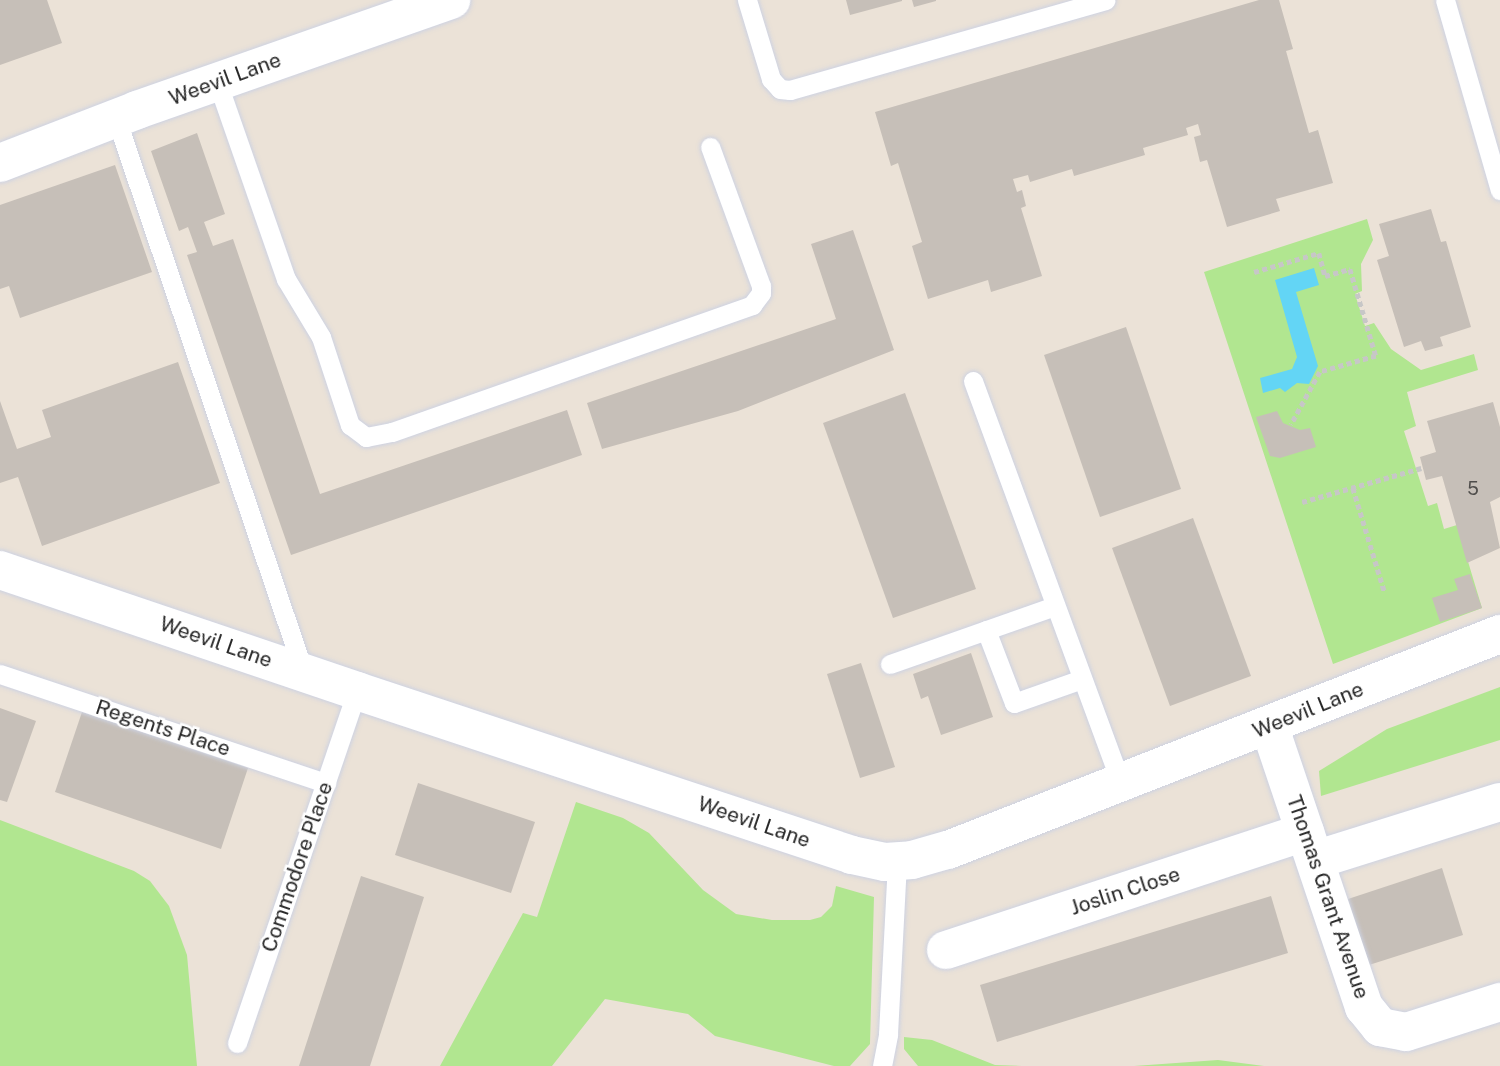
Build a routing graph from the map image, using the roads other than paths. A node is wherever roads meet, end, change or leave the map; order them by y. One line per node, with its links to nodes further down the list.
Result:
1 (452, 0): 5 (street, Weevil Lane)
2 (747, 0): 3 (lane)
3 (1105, 0)
4 (1445, 0): 9 (lane)
5 (218, 81): 6 (street, Weevil Lane); 7 (lane)
6 (116, 118): 8 (street, Weevil Lane); 16 (lane)
7 (710, 147)
8 (0, 163)
9 (1500, 190)
10 (973, 381): 12 (lane)
11 (0, 570): 16 (street, Weevil Lane)
12 (1055, 606): 13 (lane); 18 (lane)
13 (986, 630): 15 (lane); 18 (lane)
14 (1500, 634): 20 (street, Weevil Lane)
15 (890, 664)
16 (304, 673): 19 (street, Weevil Lane)
17 (0, 674): 21 (lane, Regents Place)
18 (1082, 678): 22 (lane)
19 (357, 691): 21 (lane, Commodore Place); 25 (street, Weevil Lane)
20 (1269, 725): 22 (street, Weevil Lane); 24 (street, Thomas Grant Avenue)
21 (326, 783): 28 (lane, Commodore Place)
22 (1121, 784): 25 (street, Weevil Lane)
23 (1500, 802): 24 (street, Joslin Close)
24 (1310, 846): 26 (street, Joslin Close); 27 (street, Thomas Grant Avenue)
25 (897, 863): 29 (lane)
26 (946, 950)
27 (1500, 1002)
28 (237, 1043)
29 (882, 1066)

